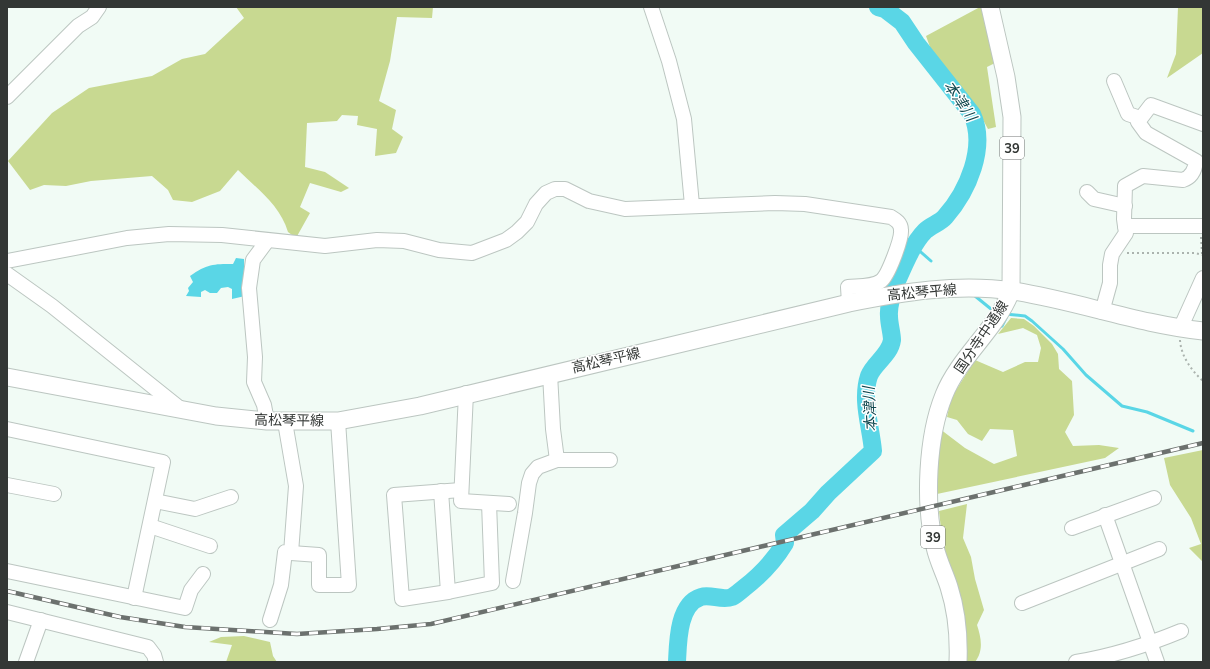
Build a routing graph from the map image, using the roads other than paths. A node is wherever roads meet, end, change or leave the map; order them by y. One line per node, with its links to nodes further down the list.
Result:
1 (99, 7): 5 (street)
2 (651, 7): 9 (street)
3 (990, 7): 17 (main road, 国分寺中通線 / 39)
4 (1114, 81): 6 (street)
5 (7, 97)
6 (1140, 118): 7 (street); 10 (street)
7 (1203, 124)
8 (1087, 192): 10 (street)
9 (692, 205): 13 (street); 18 (street)
10 (1124, 206): 11 (street)
11 (1125, 226): 12 (street); 19 (street)
12 (1203, 226)
13 (267, 241): 14 (street); 26 (street)
14 (7, 261)
15 (7, 274): 25 (street)
16 (1203, 278): 20 (street)
17 (1011, 291): 18 (main road, 高松琴平線); 19 (main road, 高松琴平線); 61 (main road, 国分寺中通線 / 39)
18 (850, 303): 22 (main road, 高松琴平線)
19 (1102, 312): 20 (main road, 高松琴平線)
20 (1180, 329): 21 (main road, 高松琴平線)
21 (1203, 331)
22 (550, 374): 24 (main road, 高松琴平線); 30 (street)
23 (7, 377): 25 (main road, 高松琴平線)
24 (466, 393): 27 (main road, 高松琴平線); 33 (street)
25 (182, 410): 26 (main road, 高松琴平線)
26 (267, 421): 28 (main road, 高松琴平線)
27 (338, 421): 28 (main road, 高松琴平線); 46 (street)
28 (285, 422): 46 (street)
29 (7, 429): 38 (street)
30 (557, 460): 31 (street); 50 (street)
31 (610, 460)
32 (7, 485): 35 (street)
33 (461, 490): 34 (street); 39 (street)
34 (442, 491): 51 (street); 51 (street)
35 (54, 494)
36 (231, 497): 38 (street)
37 (1154, 498): 41 (street)
38 (155, 501): 42 (street)
39 (490, 503): 40 (street); 51 (street)
40 (509, 504)
41 (1105, 515): 43 (street); 47 (street)
42 (150, 526): 44 (street); 52 (street)
43 (1072, 528)
44 (210, 546)
45 (1159, 549): 47 (street)
46 (291, 553): 56 (street)
47 (1122, 563): 53 (street); 58 (street)
48 (7, 571): 52 (street)
49 (203, 574): 52 (street)
50 (513, 581)
51 (448, 592)
52 (134, 598)
53 (1022, 603)
54 (7, 612): 55 (street)
55 (41, 620): 59 (street); 60 (street)
56 (270, 620)
57 (1182, 630): 58 (street)
58 (1150, 643): 62 (street); 63 (street)
59 (26, 662)
60 (156, 662)
61 (958, 662)
62 (1076, 662)
63 (1157, 662)

